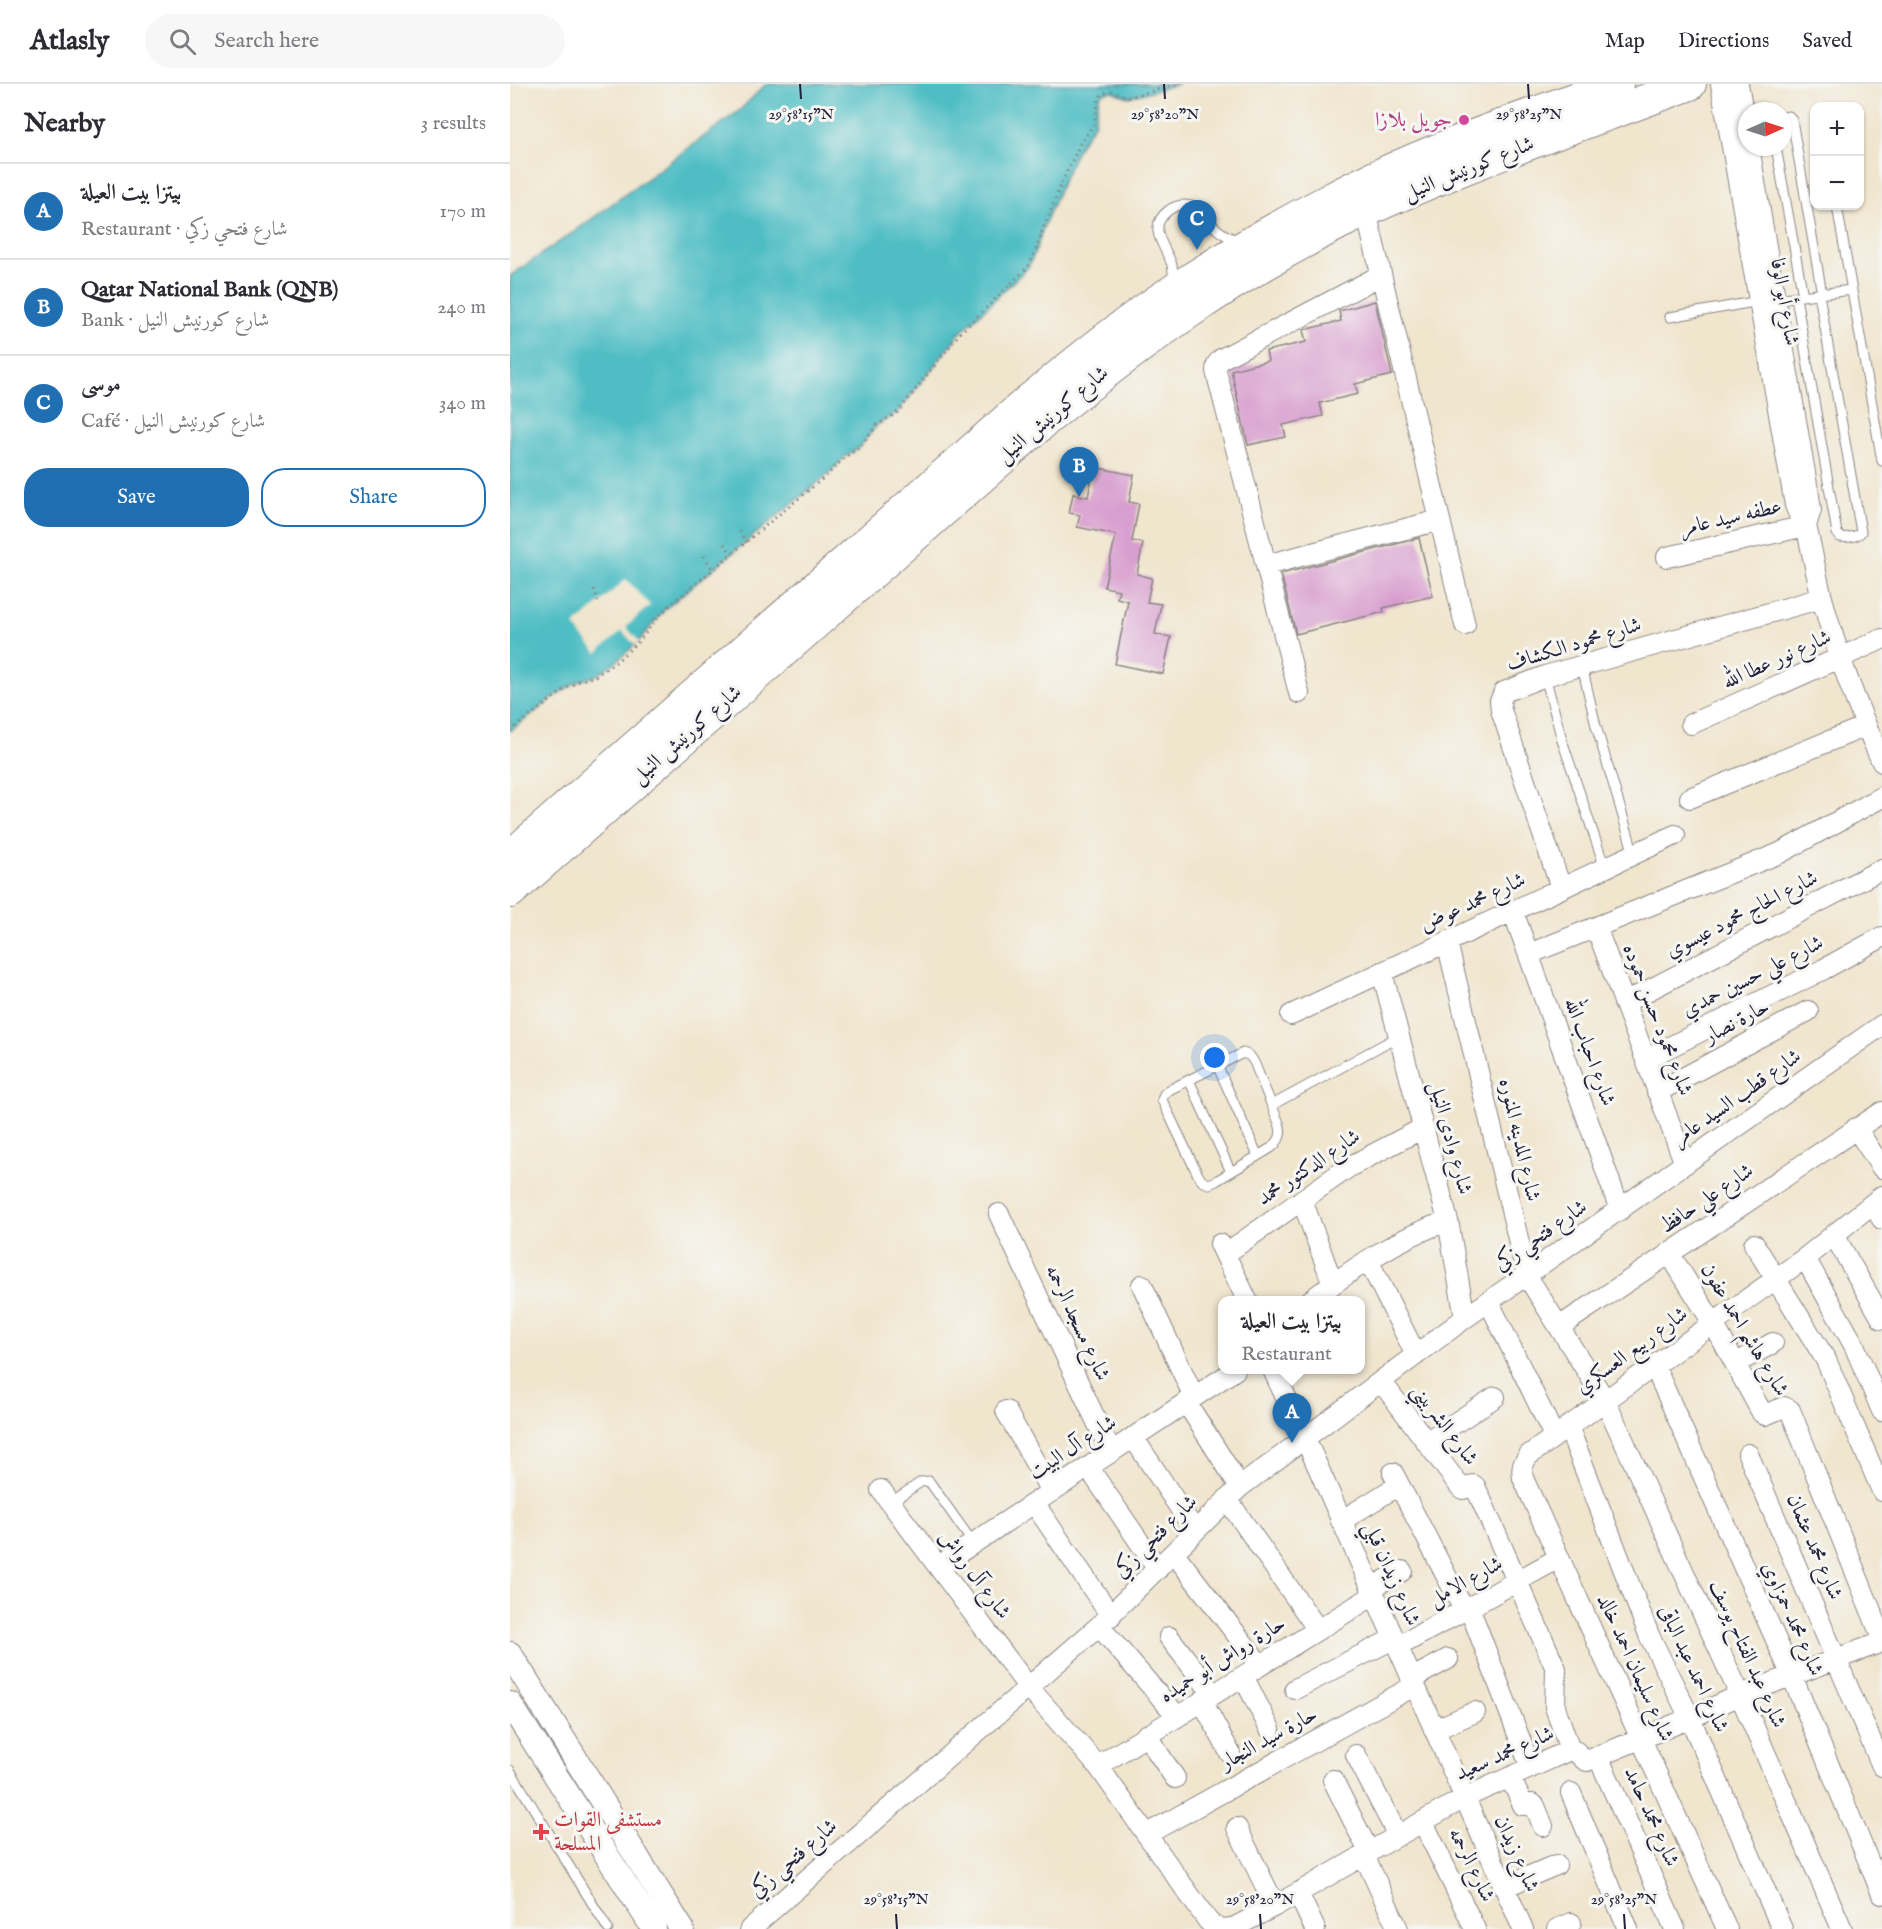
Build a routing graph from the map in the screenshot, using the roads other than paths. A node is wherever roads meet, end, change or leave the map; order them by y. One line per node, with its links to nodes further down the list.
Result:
1 (1617, 84): 11 (highway, شارع كورنيش النيل)
2 (1690, 84): 10 (highway, شارع كورنيش النيل)
3 (1721, 84): 17 (street, شارع أبو الوفا)
4 (1738, 84): 5 (street)
5 (1741, 102)
6 (1792, 120): 15 (lane)
7 (1750, 156): 17 (street, شارع أبو الوفا)
8 (1777, 156): 16 (lane)
9 (1838, 210): 13 (lane)
10 (1366, 211): 12 (street); 42 (highway, شارع كورنيش النيل)
11 (1251, 243): 14 (highway, شارع كورنيش النيل); 14 (lane)
12 (1381, 275): 20 (street); 23 (street)
13 (1852, 290): 15 (lane); 19 (lane)
14 (1173, 291): 38 (highway, شارع كورنيش النيل)
15 (1821, 294): 16 (lane); 16 (lane)
16 (1799, 296): 17 (lane)
17 (1767, 300): 18 (lane); 21 (street, شارع أبو الوفا)
18 (1670, 317)
19 (1882, 461)
20 (1440, 520): 23 (street); 25 (street)
21 (1806, 526): 22 (street, عطفه سيد عامر); 24 (street, شارع أبو الوفا)
22 (1667, 557)
23 (1266, 566): 30 (street)
24 (1822, 598): 27 (street, شارع أبو الوفا); 28 (street, شارع محمود الكشاف)
25 (1465, 625)
26 (1882, 639): 27 (street, شارع نور عطا الله)
27 (1840, 658): 31 (street, شارع نور عطا الله); 32 (street, شارع أبو الوفا)
28 (1582, 666): 29 (street, شارع محمود الكشاف); 37 (lane)
29 (1545, 676): 39 (lane); 41 (street, شارع محمود الكشاف)
30 (1299, 693)
31 (1691, 724)
32 (1866, 726): 33 (street, شارع أبو الوفا); 35 (street)
33 (1881, 758)
34 (1882, 797): 44 (street)
35 (1690, 798)
36 (1675, 835): 37 (street, شارع محمد عوض)
37 (1635, 854): 39 (street, شارع محمد عوض)
38 (510, 857)
39 (1605, 868): 41 (street, شارع محمد عوض)
40 (1882, 869): 49 (street, شارع الحاج محمود عيسوي)
41 (1561, 888): 43 (street, شارع محمد عوض)
42 (510, 892)
43 (1513, 911): 46 (street, شارع محمد عوض); 47 (street, شارع احباب الله)
44 (1596, 927): 47 (street); 49 (street, شارع محمود حسن حموده)
45 (1882, 937): 54 (street, شارع علي حسين حمدي)
46 (1447, 942): 48 (street, شارع محمد عوض); 76 (street, شارع المدينه المنوره)
47 (1529, 954): 68 (street, شارع احباب الله)
48 (1382, 972): 51 (street, شارع محمد عوض); 53 (street, شارع وادى النيل)
49 (1624, 1003): 54 (street, شارع محمود حسن حموده)
50 (1808, 1011): 57 (street, حارة نصار)
51 (1291, 1015)
52 (1882, 1025): 63 (street, شارع قطب السيد عامر)
53 (1399, 1036): 58 (lane); 60 (street, شارع وادى النيل)
54 (1646, 1059): 57 (street, شارع محمود حسن حموده)
55 (1217, 1065): 56 (lane); 58 (lane); 62 (lane)
56 (1189, 1080): 65 (lane); 65 (lane)
57 (1658, 1092): 63 (street, شارع محمود حسن حموده)
58 (1272, 1105): 62 (lane)
59 (1882, 1112): 61 (street, شارع علي حافظ)
60 (1422, 1128): 66 (street, شارع الدكتور محمد); 70 (street, شارع وادى النيل)
61 (1856, 1128): 64 (street); 73 (street, شارع علي حافظ)
62 (1258, 1156): 65 (lane)
63 (1685, 1164): 68 (street, شارع قطب السيد عامر)
64 (1882, 1168)
65 (1231, 1172)
66 (1302, 1200): 78 (street); 80 (street, شارع الدكتور محمد)
67 (1879, 1206): 71 (street, شارع ربيع العسكري)
68 (1620, 1210): 76 (street, شارع فتحي زكي)
69 (999, 1214): 103 (street, شارع مسجد الرحمه)
70 (1448, 1221): 75 (street); 83 (street, شارع وادى النيل)
71 (1834, 1235): 74 (street, شارع ربيع العسكري); 84 (street)
72 (1754, 1244): 77 (street)
73 (1669, 1253): 85 (street, شارع هاشم احمد عفون); 86 (street, شارع علي حافظ)
74 (1805, 1258): 77 (street, شارع ربيع العسكري); 98 (street)
75 (1368, 1260): 78 (street); 88 (street)
76 (1527, 1276): 82 (street, شارع فتحي زكي); 86 (street, شارع المدينه المنوره)
77 (1775, 1278): 85 (street, شارع ربيع العسكري); 107 (street)
78 (1333, 1284): 81 (street)
79 (1142, 1285): 95 (street)
80 (1245, 1296)
81 (1316, 1296)
82 (1489, 1302): 83 (street, شارع فتحي زكي); 99 (street, شارع احمد عبد الباقى)
83 (1466, 1318): 88 (street, شارع فتحي زكي)
84 (1882, 1319)
85 (1713, 1323): 89 (street, شارع هاشم احمد عفون); 90 (street, شارع ربيع العسكري)
86 (1559, 1327): 96 (street, شارع المدينه المنوره)
87 (1773, 1343): 89 (street)
88 (1416, 1355): 93 (street, شارع فتحي زكي)
89 (1735, 1364): 125 (street, شارع هاشم احمد عفون)
90 (1654, 1365): 96 (street, شارع ربيع العسكري); 132 (street, شارع محمد حمزاوي)
91 (1229, 1374): 95 (street, شارع آل البيت)
92 (1275, 1374): 101 (street, شارع زيدان قبلي)
93 (1381, 1382): 101 (street, شارع فتحي زكي); 102 (street, شارع الشربيني)
94 (1495, 1397): 102 (street)
95 (1190, 1400): 100 (street, شارع آل البيت); 108 (street)
96 (1605, 1400): 99 (street, شارع ربيع العسكري); 136 (street, شارع عبد الفتاح يوسف)
97 (1006, 1411): 106 (street)
98 (1882, 1411)
99 (1561, 1431): 115 (street, شارع سليمان احمد خالد); 141 (street, شارع احمد عبد الباقى)
100 (1133, 1437): 103 (street, شارع آل البيت); 112 (street)
101 (1305, 1438): 108 (street, شارع فتحي زكي); 111 (street, شارع زيدان قبلي)
102 (1426, 1442): 119 (street, شارع الشربيني)
103 (1111, 1452): 105 (street, شارع آل البيت)
104 (1749, 1454): 129 (street, شارع محمد عثمان)
105 (1088, 1467): 106 (street, شارع آل البيت); 117 (street)
106 (1051, 1491): 110 (street, شارع آل البيت)
107 (1882, 1491)
108 (1234, 1493): 112 (street, شارع فتحي زكي); 123 (street)
109 (886, 1496): 113 (lane); 116 (street, شارع آل رواش)
110 (1034, 1503): 113 (street, شارع آل البيت); 122 (street)
111 (1341, 1521): 120 (street, شارع زيدان قبلي); 121 (street)
112 (1195, 1531): 114 (street, شارع فتحي زكي)
113 (973, 1543): 116 (street, شارع آل البيت)
114 (1174, 1553): 117 (street, شارع فتحي زكي); 130 (street)
115 (1559, 1558): 119 (street, شارع الامل); 145 (street, شارع سليمان احمد خالد)
116 (939, 1566): 134 (street, شارع آل رواش)
117 (1158, 1569): 122 (street, شارع فتحي زكي)
118 (1402, 1571): 120 (street, حارة رواش أبو حميده)
119 (1517, 1581): 121 (street, شارع الامل); 146 (street)
120 (1372, 1592): 123 (street, حارة رواش أبو حميده); 126 (street, شارع زيدان قبلي)
121 (1466, 1609): 126 (street, شارع الامل); 152 (street)
122 (1105, 1621): 134 (street, شارع فتحي زكي); 140 (street)
123 (1318, 1629): 130 (street, حارة رواش أبو حميده)
124 (1169, 1637): 137 (street)
125 (1882, 1640): 129 (street)
126 (1395, 1643): 133 (street, شارع زيدان قبلي); 135 (street, شارع الامل)
127 (510, 1654): 172 (street)
128 (1448, 1659): 133 (street, حارة سيد النجار)
129 (1836, 1659): 132 (street); 151 (street, شارع محمد عثمان)
130 (1260, 1665): 131 (street, حارة رواش أبو حميده)
131 (1243, 1676): 137 (street, حارة رواش أبو حميده); 142 (street)
132 (1792, 1676): 136 (street); 168 (street, شارع محمد حمزاوي)
133 (1413, 1682): 143 (street, شارع زيدان قبلي); 162 (street, حارة سيد النجار)
134 (1029, 1688): 150 (street, شارع محمد سعيد); 173 (street, شارع فتحي زكي)
135 (1295, 1689)
136 (1740, 1695): 141 (street); 183 (street, شارع عبد الفتاح يوسف)
137 (1208, 1697): 140 (street, حارة رواش أبو حميده); 147 (street)
138 (510, 1704): 171 (street)
139 (1475, 1712): 143 (street)
140 (1177, 1716): 144 (street, حارة رواش أبو حميده)
141 (1690, 1718): 145 (street); 182 (street, شارع احمد عبد الباقى)
142 (1270, 1729)
143 (1434, 1730): 158 (street, شارع زيدان قبلي)
144 (1146, 1736): 150 (street, حارة رواش أبو حميده); 155 (street)
145 (1641, 1739): 149 (street); 181 (street, شارع سليمان احمد خالد)
146 (1570, 1750): 149 (street, شارع محمد سعيد); 152 (street, شارع محمد سعيد)
147 (1230, 1753)
148 (1356, 1755): 163 (street)
149 (1599, 1756): 180 (street, شارع محمد حامد)
150 (1098, 1766): 162 (street, شارع محمد سعيد)
151 (1882, 1766)
152 (1532, 1767): 154 (street, شارع محمد سعيد)
153 (510, 1770): 170 (lane)
154 (1510, 1777): 158 (street, شارع محمد سعيد); 160 (street)
155 (1175, 1778)
156 (1333, 1779): 164 (street)
157 (1571, 1792): 179 (street)
158 (1464, 1798): 159 (street, شارع محمد سعيد); 166 (street, شارع زيدان)
159 (1423, 1822): 163 (street, شارع محمد سعيد); 177 (street, شارع الرحمه)
160 (1543, 1826)
161 (1236, 1828): 169 (street)
162 (1147, 1833): 174 (street, شارع محمد سعيد)
163 (1398, 1836): 164 (street, شارع محمد سعيد)
164 (1367, 1854): 167 (street, شارع محمد سعيد); 176 (street)
165 (1556, 1865): 166 (street)
166 (1504, 1887): 178 (street, شارع زيدان)
167 (1298, 1893): 169 (street, شارع محمد سعيد); 175 (street)
168 (1882, 1894)
169 (1275, 1906): 174 (street, شارع محمد سعيد)
170 (608, 1929)
171 (654, 1929)
172 (682, 1929)
173 (750, 1929)
174 (1225, 1929)
175 (1315, 1929)
176 (1398, 1929)
177 (1475, 1929)
178 (1523, 1929)
179 (1628, 1929)
180 (1675, 1929)
181 (1727, 1929)
182 (1782, 1929)
183 (1842, 1929)

